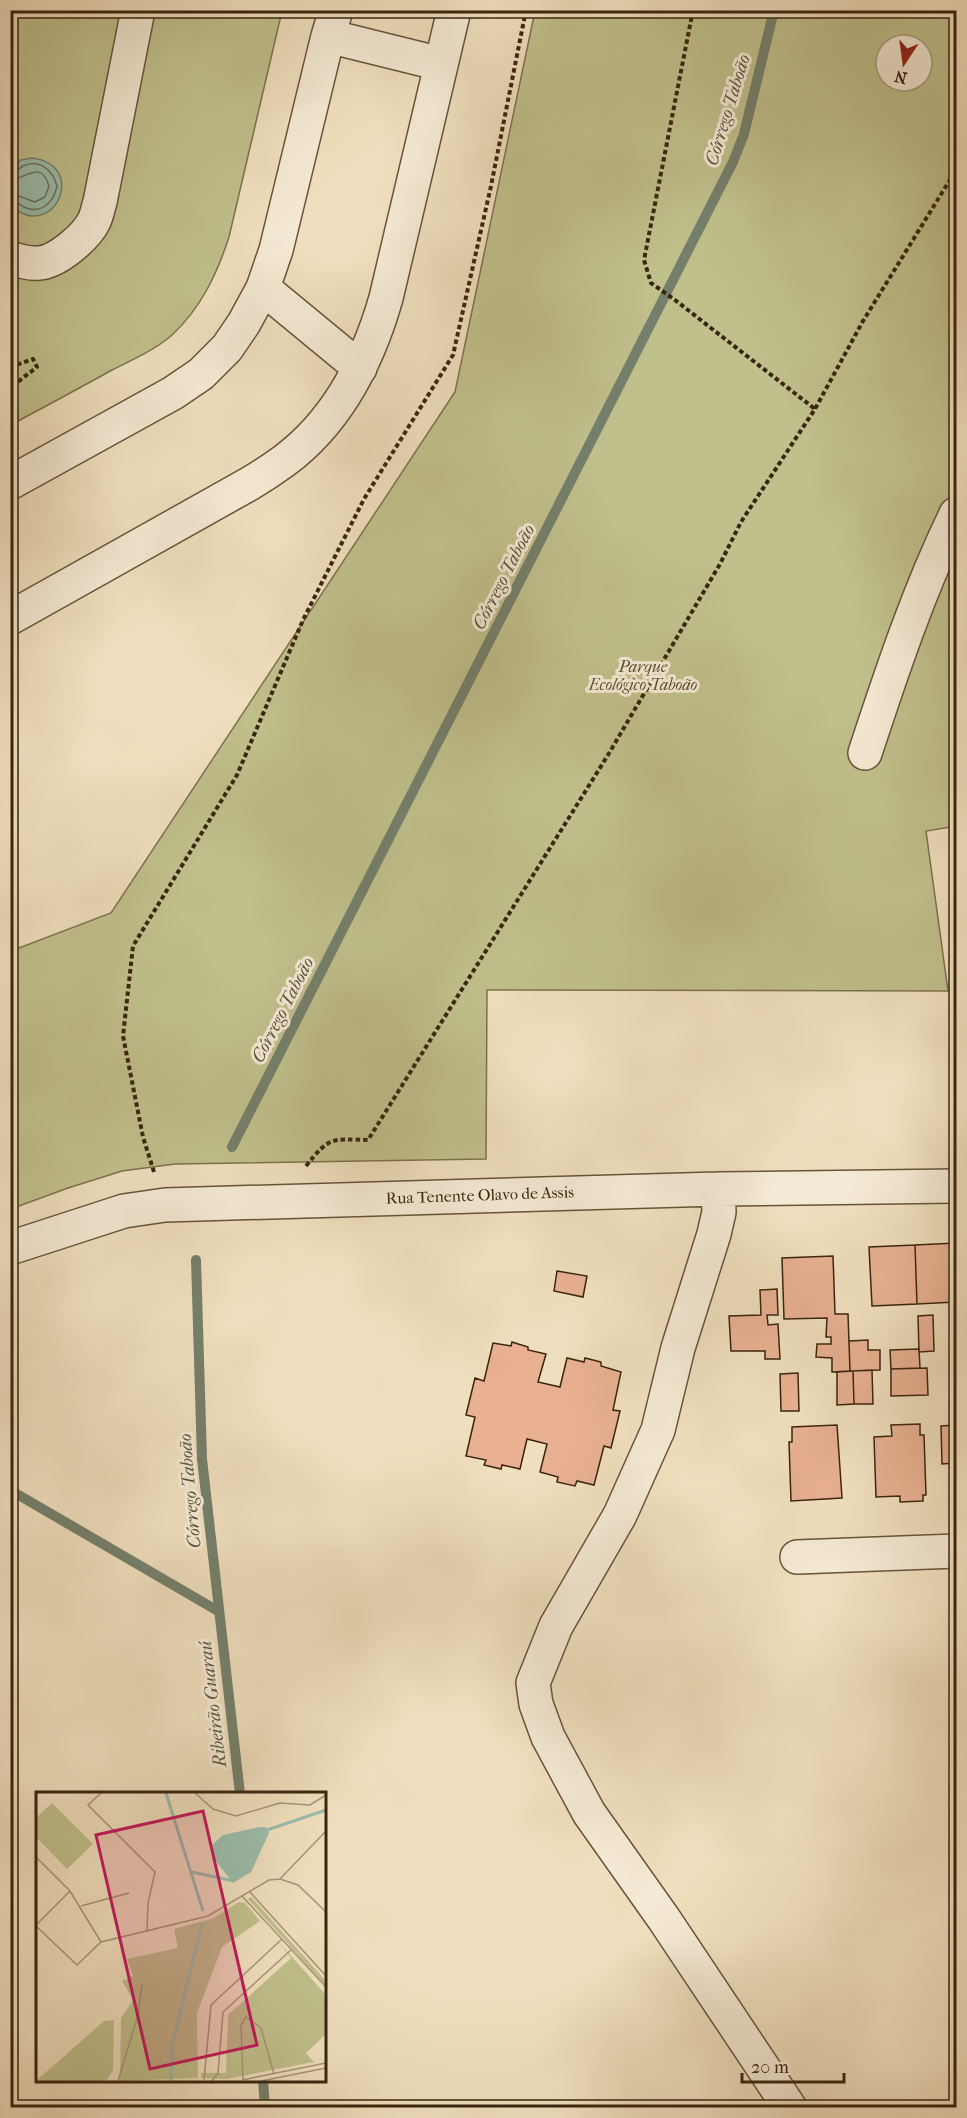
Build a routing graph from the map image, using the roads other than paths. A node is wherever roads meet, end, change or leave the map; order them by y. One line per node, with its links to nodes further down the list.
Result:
1 (138, 10): 5 (street)
2 (454, 10): 4 (street)
3 (332, 23): 4 (street); 6 (street)
4 (441, 64): 7 (street)
5 (10, 258)
6 (263, 288): 7 (street); 8 (street)
7 (360, 368): 10 (street)
8 (10, 483)
9 (957, 514): 11 (street)
10 (10, 618)
11 (866, 753)
12 (957, 1186): 13 (street, Rua Tenente Olavo de Assis)
13 (718, 1189): 14 (street, Rua Tenente Olavo de Assis); 17 (street)
14 (10, 1248)
15 (957, 1551): 16 (street)
16 (797, 1557)
17 (790, 2108)

